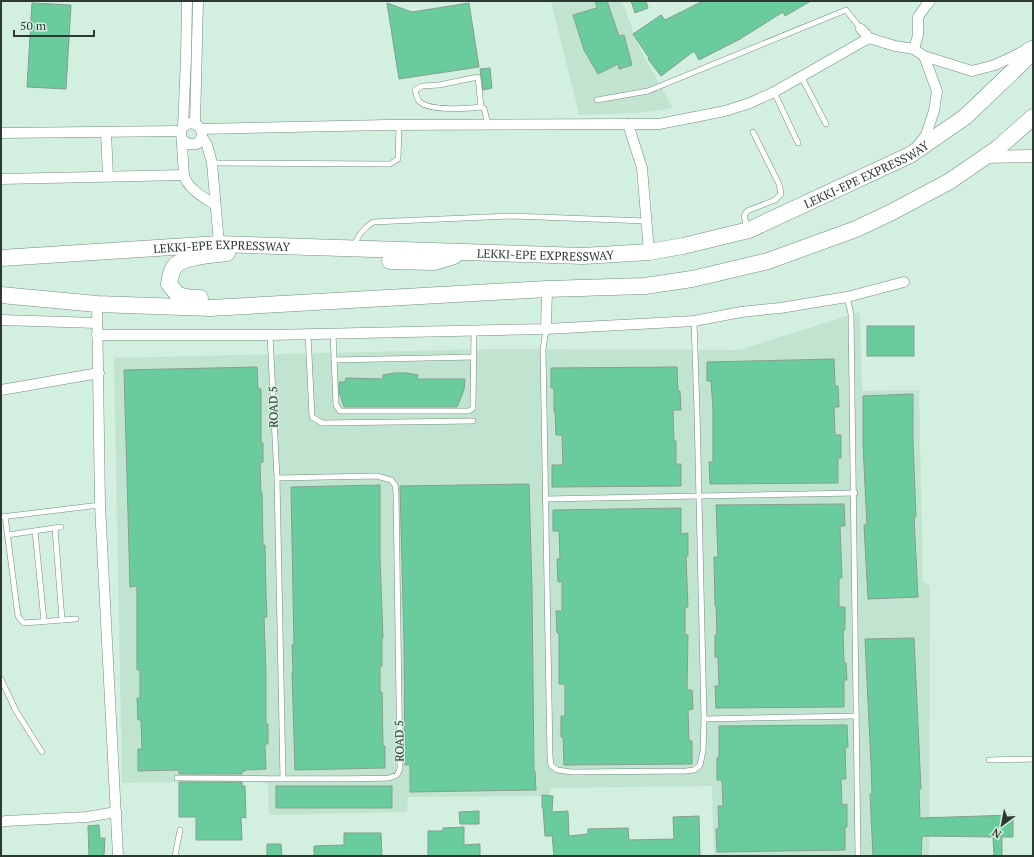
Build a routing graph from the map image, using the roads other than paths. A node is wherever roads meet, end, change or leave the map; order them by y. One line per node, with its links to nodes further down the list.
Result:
1 (187, 1): 22 (street)
2 (198, 1): 19 (street)
3 (930, 1): 7 (street)
4 (860, 29): 5 (street); 12 (lane)
5 (869, 38): 7 (street); 10 (street)
6 (1033, 44): 9 (street)
7 (914, 49): 9 (street)
8 (1033, 52): 25 (highway, LEKKI-EPE EXPRESSWAY)
9 (924, 56): 25 (street)
10 (801, 76): 11 (street); 16 (lane)
11 (774, 92): 15 (street); 24 (lane)
12 (597, 100)
13 (481, 107): 13 (lane); 18 (lane)
14 (1033, 117): 27 (highway)
15 (628, 124): 18 (street); 33 (street)
16 (826, 124)
17 (399, 125): 18 (street); 19 (street); 28 (lane)
18 (488, 125)
19 (199, 130): 22 (street); 22 (street); 28 (street)
20 (1, 132): 21 (street)
21 (106, 132): 22 (street); 30 (street)
22 (182, 132): 29 (street)
23 (753, 132): 34 (lane)
24 (798, 143)
25 (910, 155): 34 (highway, LEKKI-EPE EXPRESSWAY)
26 (1033, 156): 27 (street)
27 (983, 157): 41 (highway)
28 (212, 163): 32 (street)
29 (184, 175): 30 (street); 32 (street)
30 (108, 176): 31 (street)
31 (1, 179)
32 (214, 204): 35 (street)
33 (646, 221): 36 (lane); 38 (street)
34 (749, 230): 38 (highway, LEKKI-EPE EXPRESSWAY)
35 (219, 244): 36 (highway, LEKKI-EPE EXPRESSWAY); 39 (highway, LEKKI-EPE EXPRESSWAY)
36 (353, 248): 37 (highway, LEKKI-EPE EXPRESSWAY)
37 (467, 252): 38 (highway, LEKKI-EPE EXPRESSWAY); 44 (highway)
38 (649, 252)
39 (1, 258)
40 (904, 282): 43 (street)
41 (547, 289): 44 (highway); 49 (street)
42 (1, 295): 45 (highway)
43 (847, 297): 47 (street); 61 (lane)
44 (304, 302): 45 (highway)
45 (97, 304): 48 (street)
46 (1, 320): 48 (street)
47 (694, 321): 49 (street); 62 (lane)
48 (97, 323): 53 (street)
49 (546, 329): 50 (street); 63 (lane)
50 (474, 331): 51 (street); 55 (lane)
51 (333, 333): 52 (street); 56 (lane)
52 (308, 334): 54 (street); 59 (lane)
53 (97, 335): 54 (street); 57 (street)
54 (270, 335): 60 (lane, ROAD 5)
55 (474, 357): 56 (lane); 56 (lane)
56 (334, 360)
57 (99, 373): 58 (street); 64 (street)
58 (1, 390)
59 (473, 421)
60 (277, 478): 80 (lane, ROAD 5); 80 (lane, ROAD 5)
61 (854, 493): 62 (lane); 74 (lane)
62 (700, 496): 63 (lane); 75 (lane)
63 (545, 499): 75 (lane)
64 (100, 505): 65 (lane); 81 (street)
65 (3, 516): 69 (lane)
66 (61, 527): 67 (lane)
67 (55, 528): 68 (lane); 71 (lane)
68 (35, 531): 69 (lane); 72 (lane)
69 (7, 534): 72 (lane)
70 (76, 619): 71 (lane)
71 (62, 620): 72 (lane)
72 (44, 621)
73 (1, 679): 76 (lane)
74 (856, 716): 75 (lane); 86 (lane)
75 (704, 719)
76 (42, 752)
77 (1033, 759): 78 (lane)
78 (989, 760)
79 (177, 778): 80 (lane)
80 (283, 778)
81 (116, 812): 82 (street); 84 (street)
82 (1, 822)
83 (180, 830): 85 (lane)
84 (118, 856)
85 (175, 856)
86 (858, 856)

